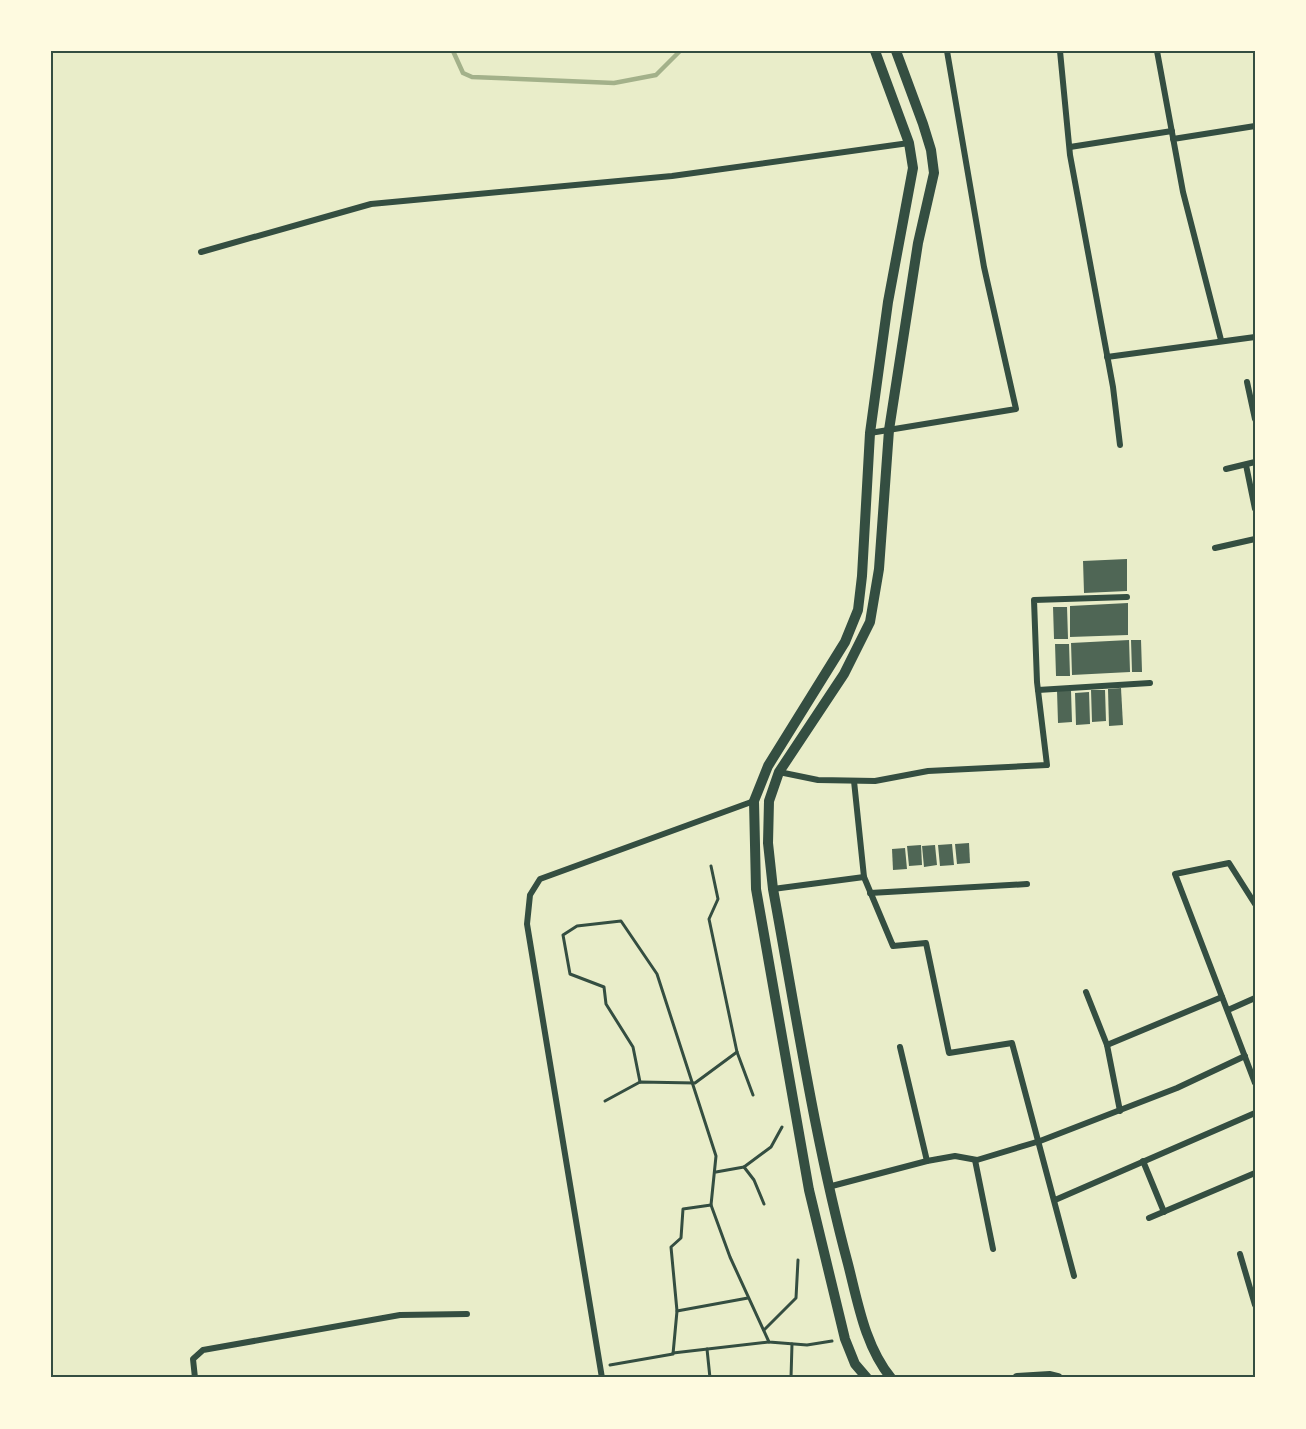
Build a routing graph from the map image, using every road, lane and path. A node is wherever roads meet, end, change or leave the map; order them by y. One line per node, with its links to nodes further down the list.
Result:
1 (875, 51): 9 (street)
2 (896, 51): 17 (street)
3 (947, 51): 17 (street)
4 (1060, 51): 10 (street)
5 (1157, 51): 7 (street)
6 (1255, 126): 8 (street)
7 (1172, 131): 8 (street); 10 (street)
8 (1173, 139): 13 (street)
9 (909, 144): 11 (street); 18 (street)
10 (1070, 147): 14 (street)
11 (201, 252)
12 (1255, 337): 13 (street)
13 (1221, 340): 14 (street)
14 (1107, 357): 19 (street)
15 (1247, 382): 16 (street)
16 (1255, 419)
17 (889, 430): 18 (street); 29 (street)
18 (870, 433): 31 (street)
19 (1120, 445)
20 (1255, 462): 21 (street)
21 (1246, 465): 22 (street); 23 (street)
22 (1226, 469)
23 (1255, 508)
24 (1255, 538): 25 (street)
25 (1215, 548)
26 (1127, 597): 28 (street)
27 (1150, 683): 28 (street)
28 (1038, 690): 30 (street)
29 (779, 772): 30 (street); 35 (street)
30 (854, 781): 33 (street)
31 (754, 801): 80 (street); 84 (street)
32 (711, 866): 44 (path)
33 (864, 878): 35 (street); 36 (street)
34 (1027, 884): 36 (street)
35 (773, 889): 61 (street)
36 (870, 893): 54 (street)
37 (1255, 904): 39 (street)
38 (1086, 992): 42 (street)
39 (1222, 997): 41 (street); 42 (street)
40 (1255, 999): 41 (street)
41 (1228, 1010): 45 (street)
42 (1107, 1045): 51 (street)
43 (900, 1047): 56 (street)
44 (737, 1052): 47 (path); 49 (path)
45 (1245, 1056): 48 (street); 51 (street)
46 (640, 1082): 47 (path); 47 (path); 50 (path)
47 (695, 1083): 59 (path)
48 (1255, 1083)
49 (753, 1095)
50 (605, 1101)
51 (1120, 1111): 54 (street)
52 (1255, 1113): 57 (street)
53 (782, 1127): 58 (path)
54 (1040, 1142): 55 (street); 62 (street)
55 (975, 1160): 56 (street); 67 (street)
56 (927, 1161): 61 (street)
57 (1143, 1161): 62 (street); 65 (street)
58 (744, 1167): 59 (path); 63 (path)
59 (716, 1172): 64 (path)
60 (1255, 1173): 65 (street)
61 (827, 1187): 78 (street)
62 (1055, 1200): 71 (street)
63 (765, 1204)
64 (711, 1205): 73 (path); 75 (path)
65 (1164, 1212): 66 (street)
66 (1149, 1218)
67 (993, 1249)
68 (1240, 1254): 72 (street)
69 (798, 1260): 77 (path)
70 (1255, 1275): 72 (street)
71 (1074, 1276)
72 (1248, 1279): 74 (street)
73 (749, 1298): 75 (path); 77 (path)
74 (1255, 1302)
75 (677, 1311): 83 (path)
76 (467, 1314): 85 (street)
77 (764, 1330): 79 (path)
78 (867, 1337): 80 (street); 90 (street)
79 (770, 1342): 81 (path); 82 (path)
80 (847, 1343): 81 (path); 89 (street)
81 (792, 1344): 88 (path)
82 (707, 1349): 83 (path); 87 (path)
83 (673, 1354): 84 (path)
84 (601, 1367): 86 (street)
85 (195, 1378)
86 (602, 1378)
87 (710, 1378)
88 (791, 1378)
89 (867, 1378)
90 (891, 1378)
91 (1017, 1378): 92 (street)
92 (1058, 1378)

